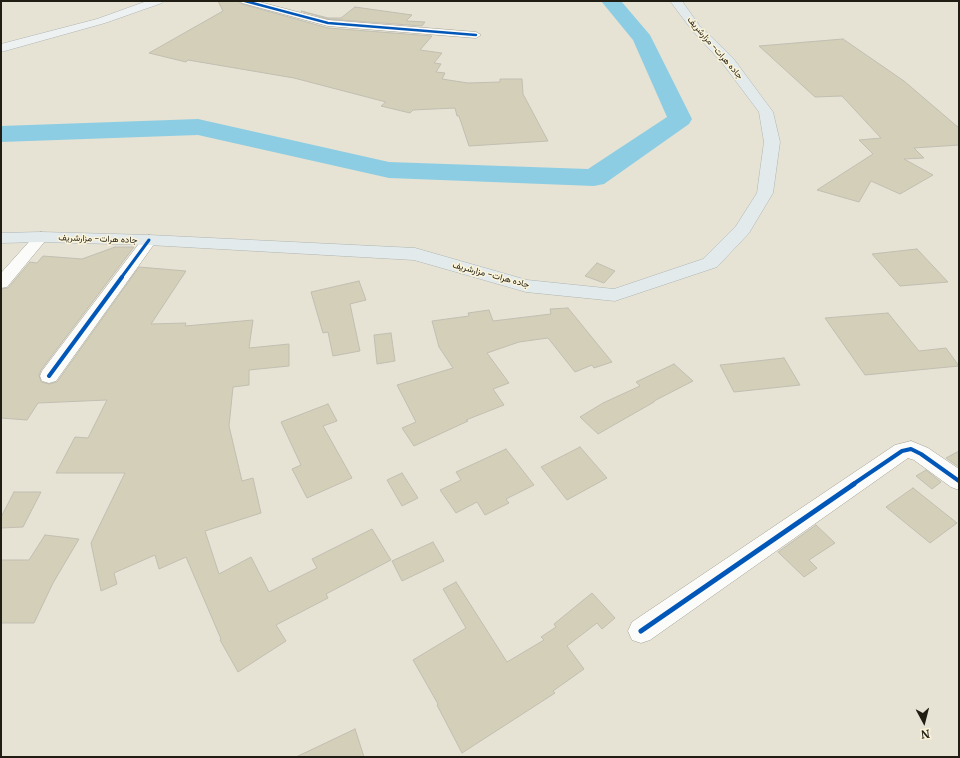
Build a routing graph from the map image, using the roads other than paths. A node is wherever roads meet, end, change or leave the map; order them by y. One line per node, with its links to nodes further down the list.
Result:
1 (158, 1): 6 (main road)
2 (245, 1): 5 (street)
3 (676, 1): 4 (street); 9 (highway, جاده هرات- مزارشریف)
4 (681, 1)
5 (476, 35)
6 (1, 48)
7 (1, 238): 8 (highway, جاده هرات- مزارشریف)
8 (41, 238): 9 (highway, جاده هرات- مزارشریف); 10 (street)
9 (149, 240): 11 (street)
10 (1, 282)
11 (49, 376)
12 (959, 482): 13 (street)
13 (641, 632)

